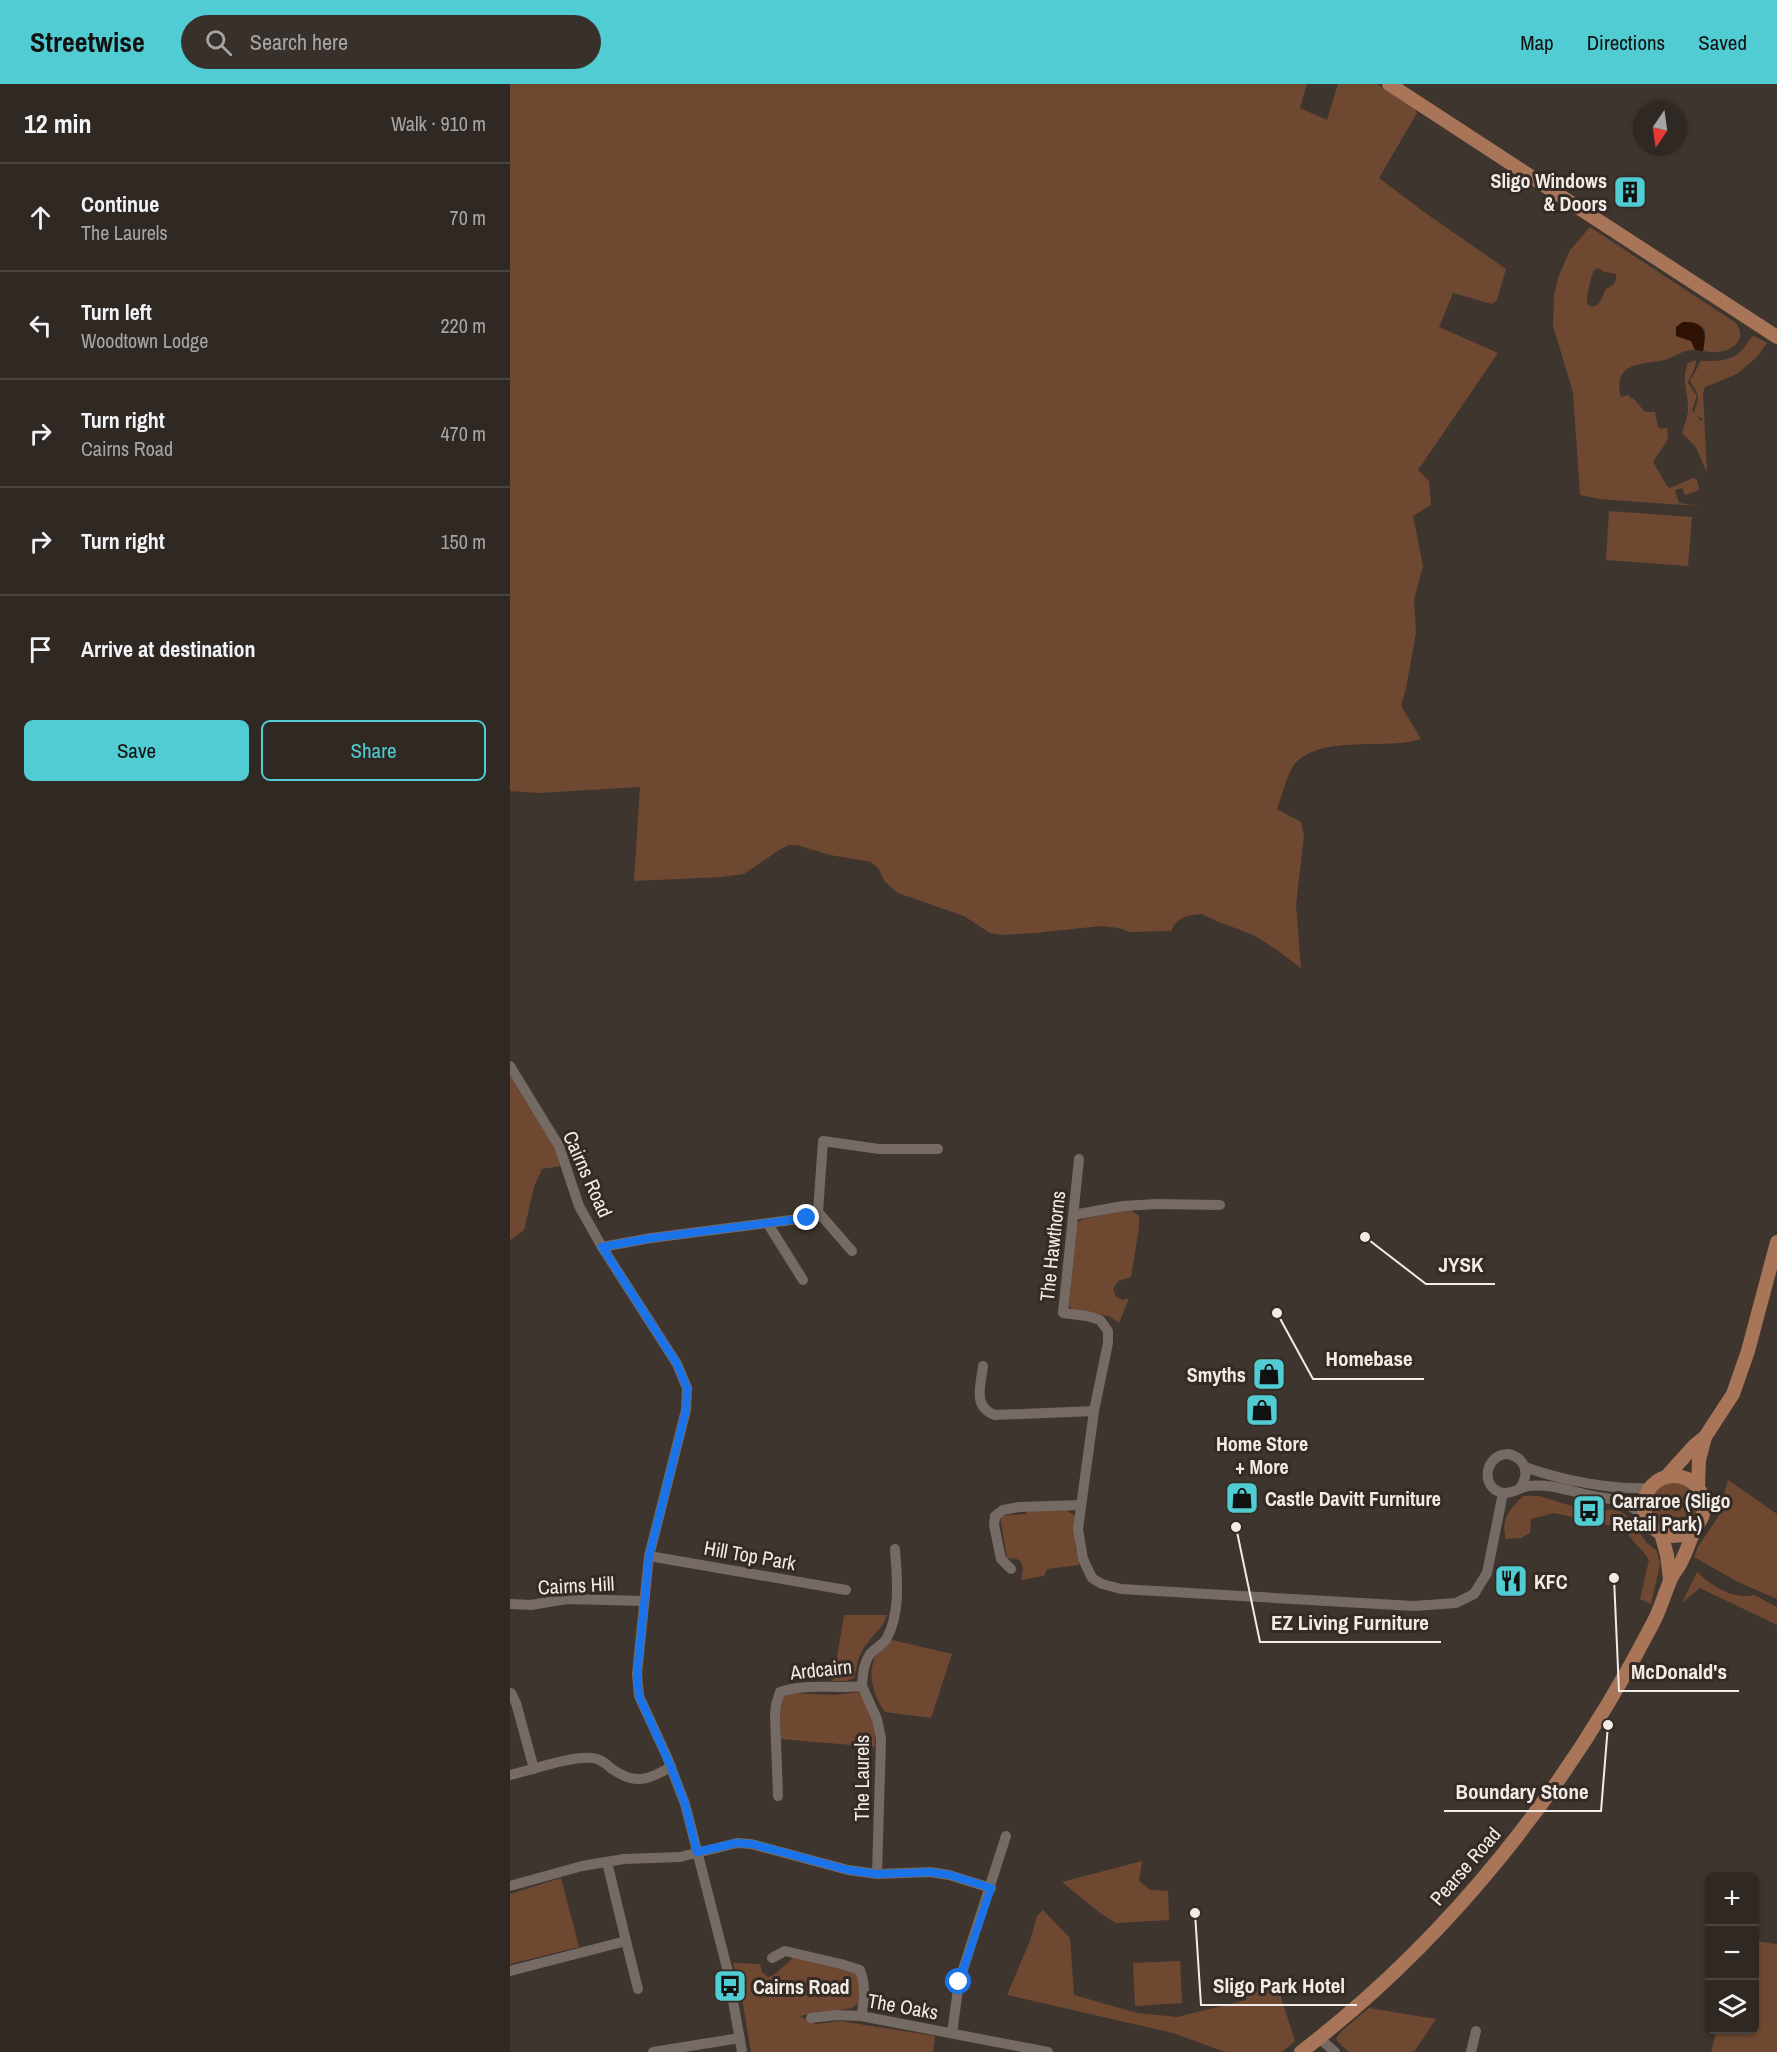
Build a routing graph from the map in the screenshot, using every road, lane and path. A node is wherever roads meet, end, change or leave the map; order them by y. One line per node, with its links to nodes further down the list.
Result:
1 (1389, 84): 2 (main road)
2 (1777, 337)
3 (510, 1066): 11 (street, Cairns Road)
4 (938, 1149): 7 (street)
5 (1078, 1159): 8 (street, The Hawthorns)
6 (1220, 1205): 8 (street)
7 (818, 1212): 9 (street); 12 (street)
8 (1073, 1215): 15 (street, The Hawthorns)
9 (768, 1224): 11 (street); 13 (street)
10 (1777, 1242): 16 (main road)
11 (602, 1247): 28 (street, Cairns Road)
12 (852, 1251)
13 (803, 1280)
14 (983, 1366): 15 (street)
15 (1094, 1411): 23 (street, The Hawthorns)
16 (1706, 1437): 18 (main road); 19 (main road)
17 (1525, 1467): 20 (street); 21 (street); 22 (street)
18 (1667, 1476): 19 (main road); 21 (main road)
19 (1698, 1487): 25 (main road)
20 (1520, 1488): 22 (street); 24 (street)
21 (1650, 1488): 24 (main road)
22 (1503, 1493): 23 (street, The Hawthorns)
23 (1081, 1505): 29 (street)
24 (1647, 1519): 26 (main road)
25 (1695, 1528): 26 (main road); 30 (main road, Pearse Road)
26 (1661, 1533): 30 (main road)
27 (894, 1548): 34 (street, Ardcairn)
28 (649, 1556): 31 (street, Hill Top Park); 32 (street, Cairns Road)
29 (1011, 1569)
30 (1670, 1579): 55 (main road, Pearse Road)
31 (846, 1590)
32 (643, 1601): 33 (street, Cairns Hill); 36 (street, Cairns Road)
33 (510, 1604)
34 (862, 1686): 39 (street, Ardcairn); 43 (street, The Laurels)
35 (511, 1693): 37 (street)
36 (671, 1767): 37 (street); 41 (street, Cairns Road)
37 (534, 1769): 38 (street)
38 (510, 1775)
39 (778, 1796)
40 (1006, 1836): 45 (street)
41 (697, 1852): 42 (street); 43 (street); 54 (street, Cairns Road)
42 (607, 1862): 44 (street); 46 (street)
43 (877, 1874): 45 (street)
44 (510, 1887)
45 (991, 1888): 53 (street)
46 (626, 1941): 48 (street); 49 (street)
47 (772, 1958): 50 (street)
48 (510, 1971)
49 (638, 1989)
50 (861, 2016): 51 (street, The Oaks); 53 (street, The Oaks)
51 (811, 2018)
52 (1476, 2031): 62 (street)
53 (952, 2033): 56 (street, The Oaks)
54 (740, 2038): 57 (street); 58 (street, Cairns Road)
55 (1319, 2038): 60 (main road, Pearse Road); 61 (street)
56 (1030, 2050): 59 (street, The Oaks)
57 (657, 2052)
58 (742, 2052)
59 (1048, 2052)
60 (1301, 2052)
61 (1335, 2052)
62 (1471, 2052)

